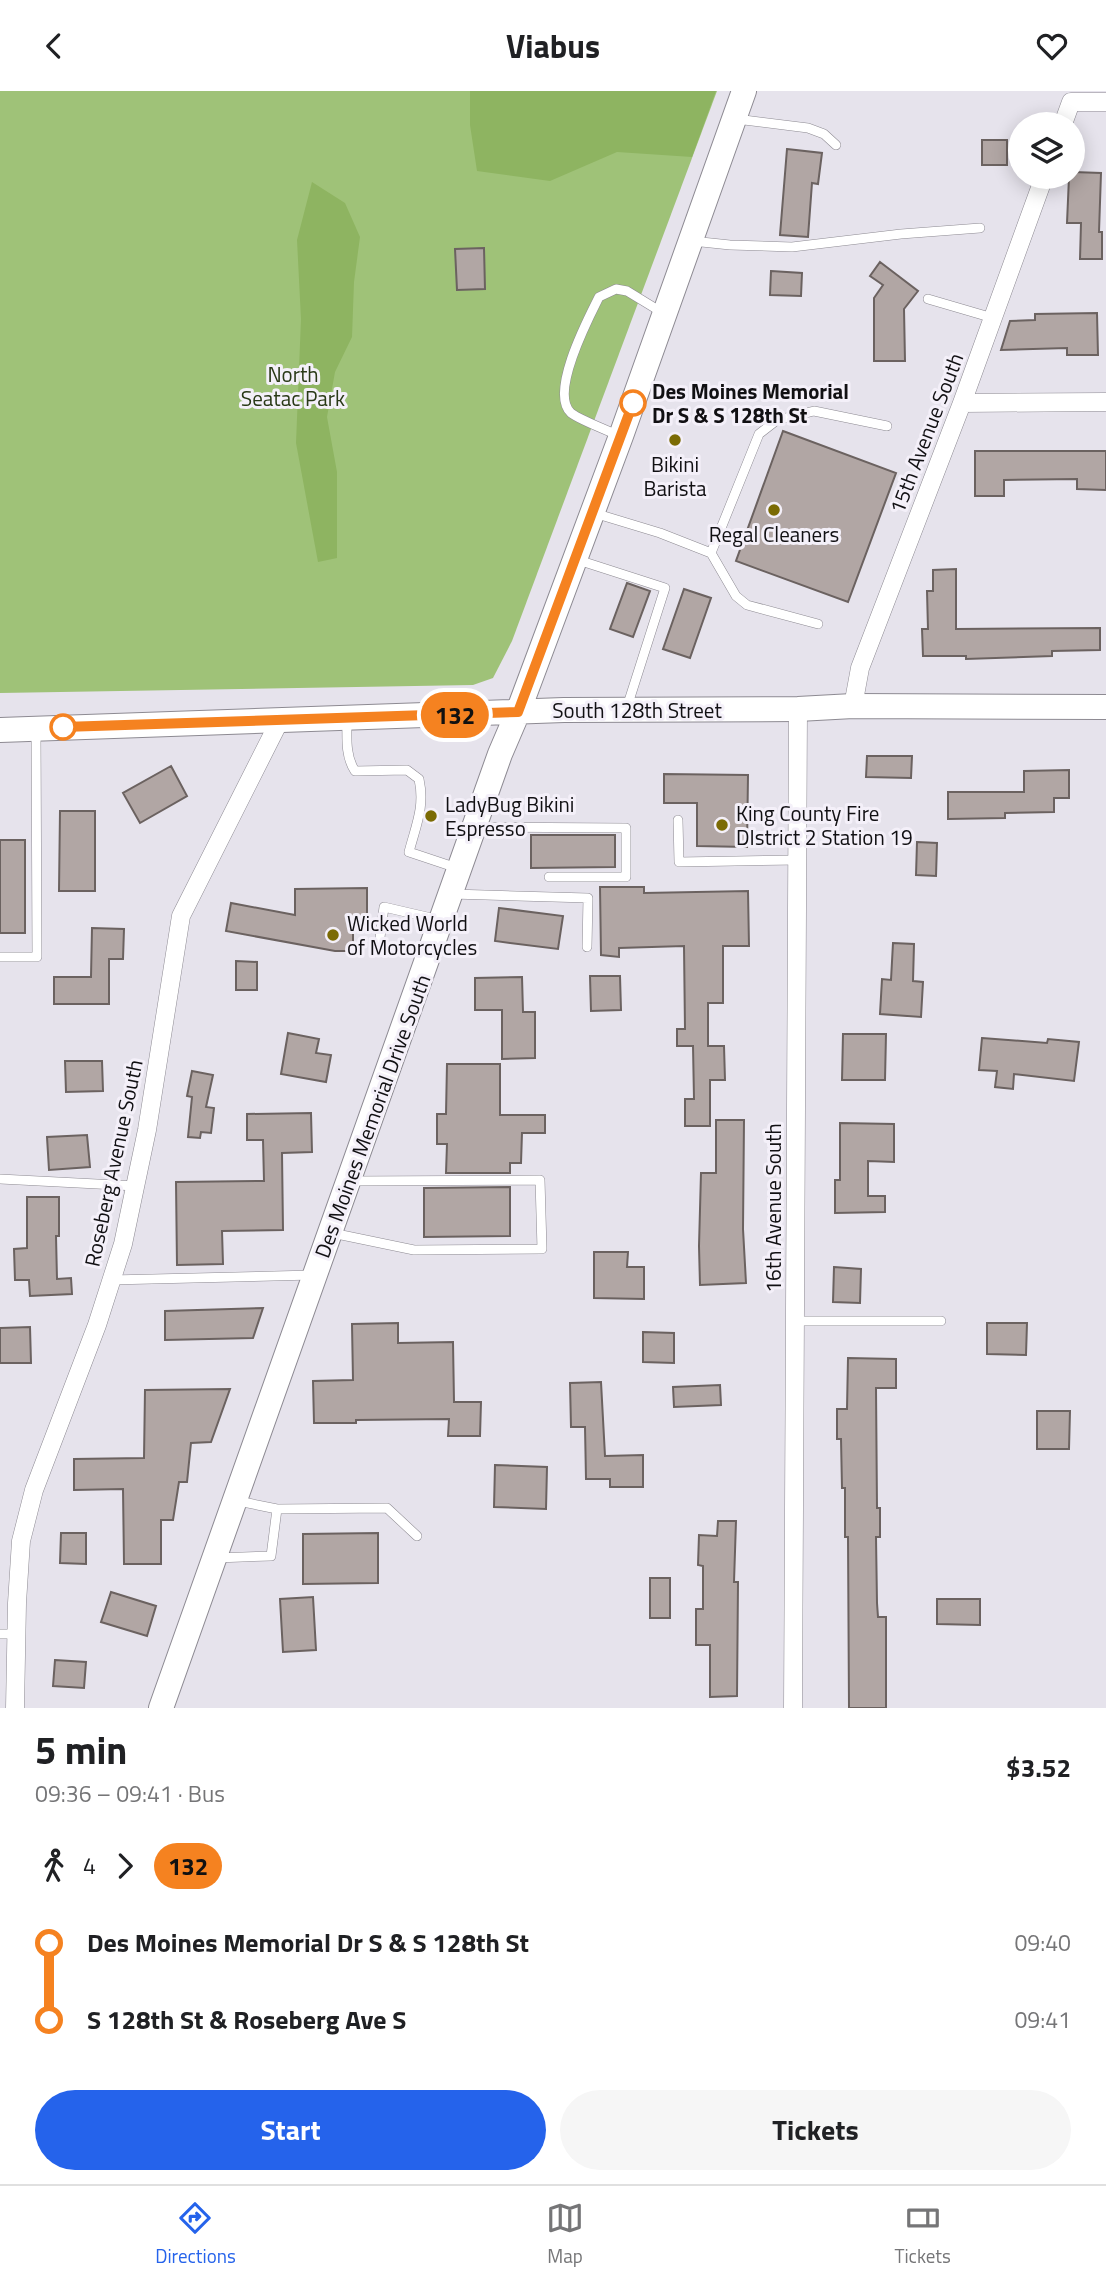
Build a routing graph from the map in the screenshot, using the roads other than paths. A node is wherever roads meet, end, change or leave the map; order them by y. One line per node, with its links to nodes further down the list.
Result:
1 (744, 91): 4 (main road, Des Moines Memorial Drive South)
2 (1103, 98): 3 (street)
3 (1068, 112)
4 (734, 119): 5 (lane); 8 (main road, Des Moines Memorial Drive South)
5 (836, 145)
6 (1040, 189): 11 (street, 15th Avenue South)
7 (980, 228): 8 (lane)
8 (691, 240): 10 (main road, Des Moines Memorial Drive South)
9 (928, 299): 11 (lane)
10 (665, 314): 15 (main road, Des Moines Memorial Drive South); 15 (lane)
11 (993, 318): 13 (street, 15th Avenue South)
12 (1106, 402): 13 (street)
13 (962, 403): 20 (street, 15th Avenue South)
14 (887, 426): 17 (lane)
15 (621, 436): 16 (main road, Des Moines Memorial Drive South)
16 (593, 513): 17 (lane); 18 (main road, Des Moines Memorial Drive South)
17 (711, 553): 19 (lane)
18 (575, 560): 22 (lane); 24 (main road, Des Moines Memorial Drive South)
19 (818, 624)
20 (853, 706): 21 (main road, South 128th Street); 23 (main road, South 128th Street)
21 (1106, 707)
22 (626, 709): 23 (main road, South 128th Street); 24 (main road, South 128th Street)
23 (798, 709): 31 (street, 16th Avenue South)
24 (518, 712): 25 (main road, South 128th Street); 30 (main road, Des Moines Memorial Drive South)
25 (346, 718): 26 (main road, South 128th Street); 32 (lane)
26 (280, 720): 27 (main road, South 128th Street); 41 (street, Roseberg Avenue South)
27 (36, 729): 28 (main road, South 128th Street); 38 (lane)
28 (0, 730)
29 (678, 820): 31 (lane)
30 (474, 828): 32 (main road, Des Moines Memorial Drive South); 33 (lane)
31 (797, 860): 45 (street, 16th Avenue South)
32 (460, 869): 34 (main road, Des Moines Memorial Drive South)
33 (549, 877)
34 (451, 894): 35 (main road, Des Moines Memorial Drive South); 37 (lane)
35 (442, 921): 36 (lane); 40 (main road, Des Moines Memorial Drive South)
36 (379, 945)
37 (587, 947)
38 (0, 957)
39 (0, 1179): 41 (lane)
40 (349, 1181): 42 (main road, Des Moines Memorial Drive South); 42 (lane)
41 (136, 1186): 44 (street, Roseberg Avenue South)
42 (330, 1233): 43 (main road, Des Moines Memorial Drive South)
43 (315, 1275): 44 (lane); 47 (main road, Des Moines Memorial Drive South)
44 (111, 1280): 51 (street, Roseberg Avenue South)
45 (795, 1321): 46 (lane); 54 (street, 16th Avenue South)
46 (941, 1321)
47 (235, 1500): 48 (lane); 50 (main road, Des Moines Memorial Drive South)
48 (277, 1509): 49 (lane); 50 (lane)
49 (417, 1536)
50 (214, 1558): 53 (main road, Des Moines Memorial Drive South)
51 (8, 1634): 52 (street, Roseberg Avenue South)
52 (15, 1708)
53 (161, 1708)
54 (793, 1708)

